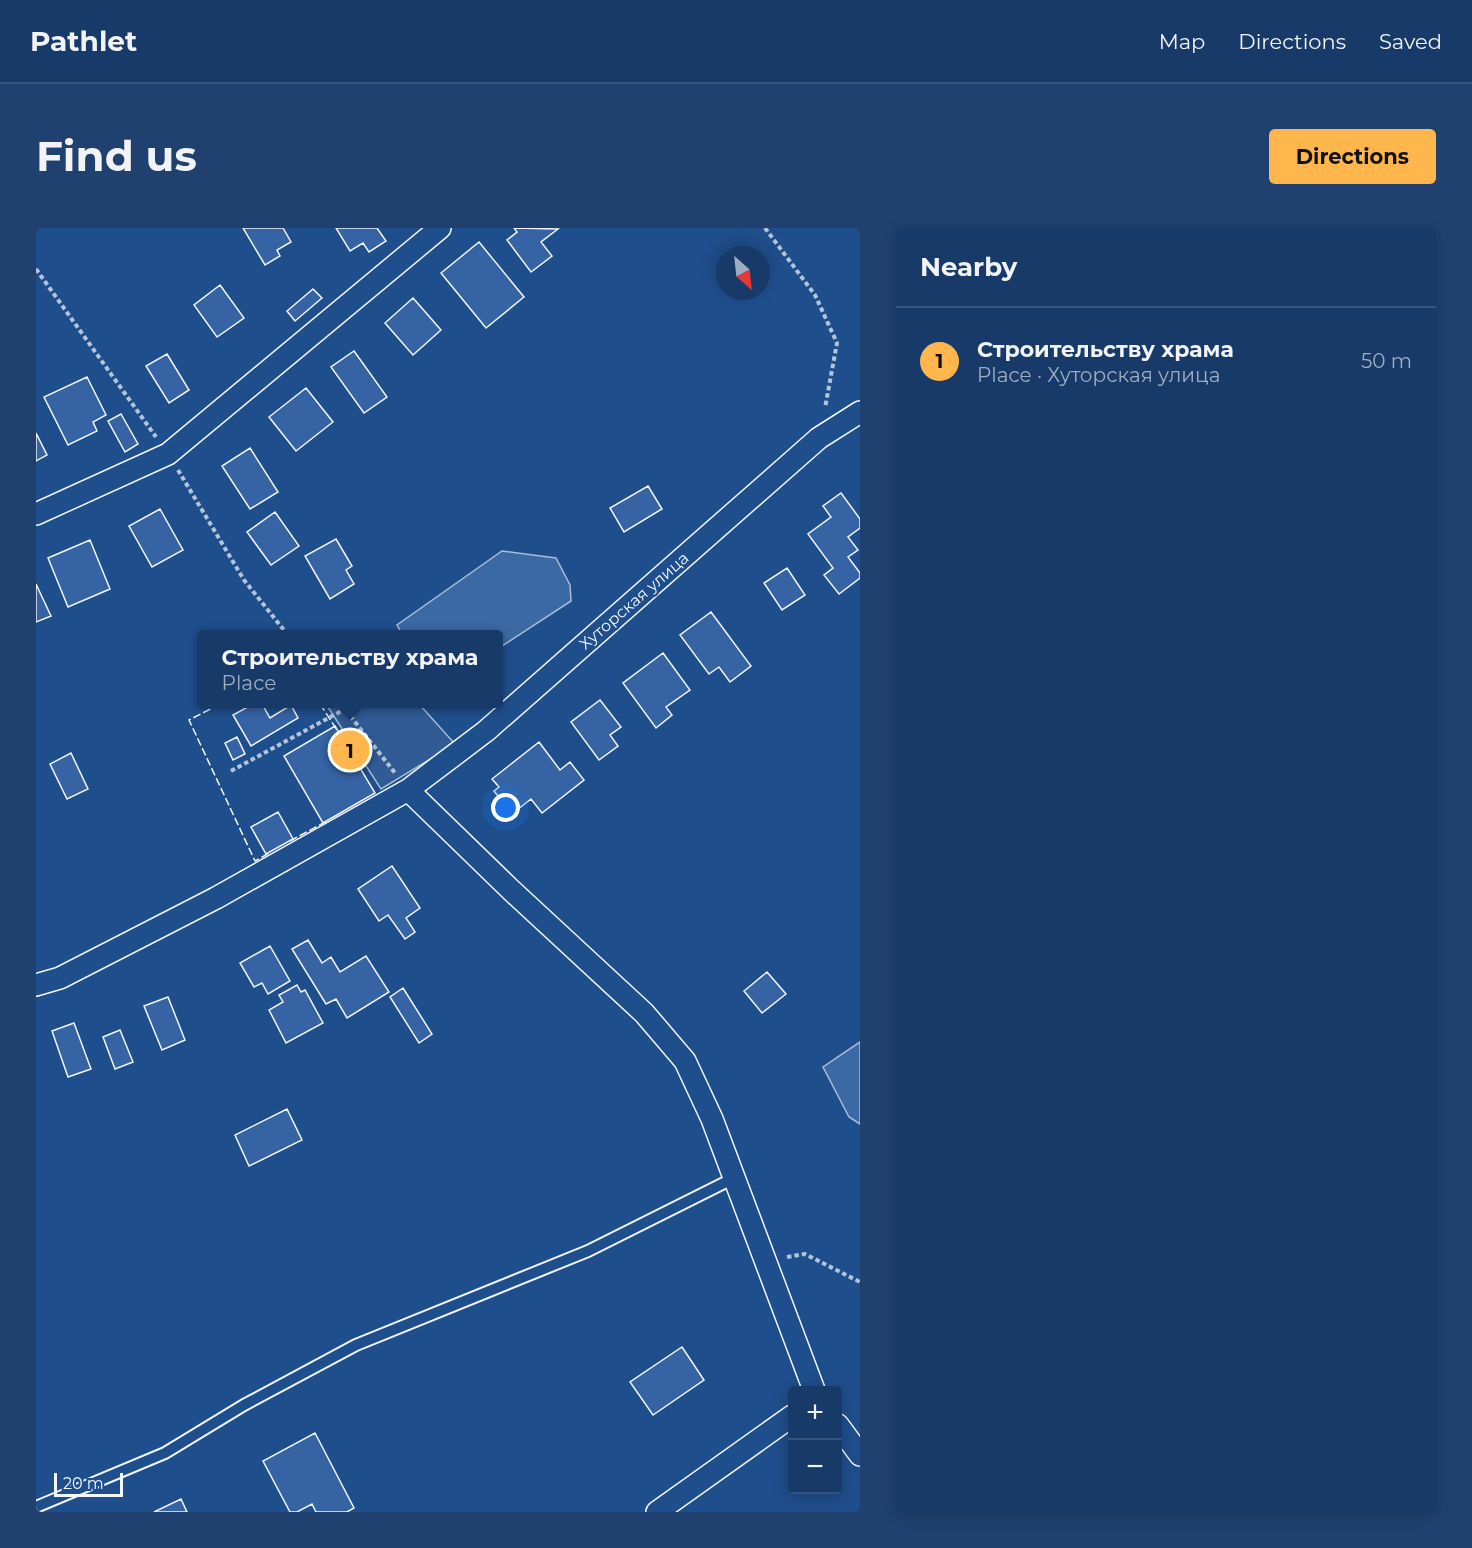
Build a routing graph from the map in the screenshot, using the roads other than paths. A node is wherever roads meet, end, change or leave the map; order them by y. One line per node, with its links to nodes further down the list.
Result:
1 (440, 228): 3 (street)
2 (860, 412): 4 (street, Хуторская улица)
3 (36, 514)
4 (408, 790): 5 (street, Хуторская улица); 6 (street)
5 (36, 985)
6 (734, 1178): 7 (street); 11 (lane)
7 (812, 1386)
8 (788, 1419): 12 (street)
9 (842, 1432): 10 (street)
10 (860, 1455)
11 (36, 1507)
12 (657, 1512)

